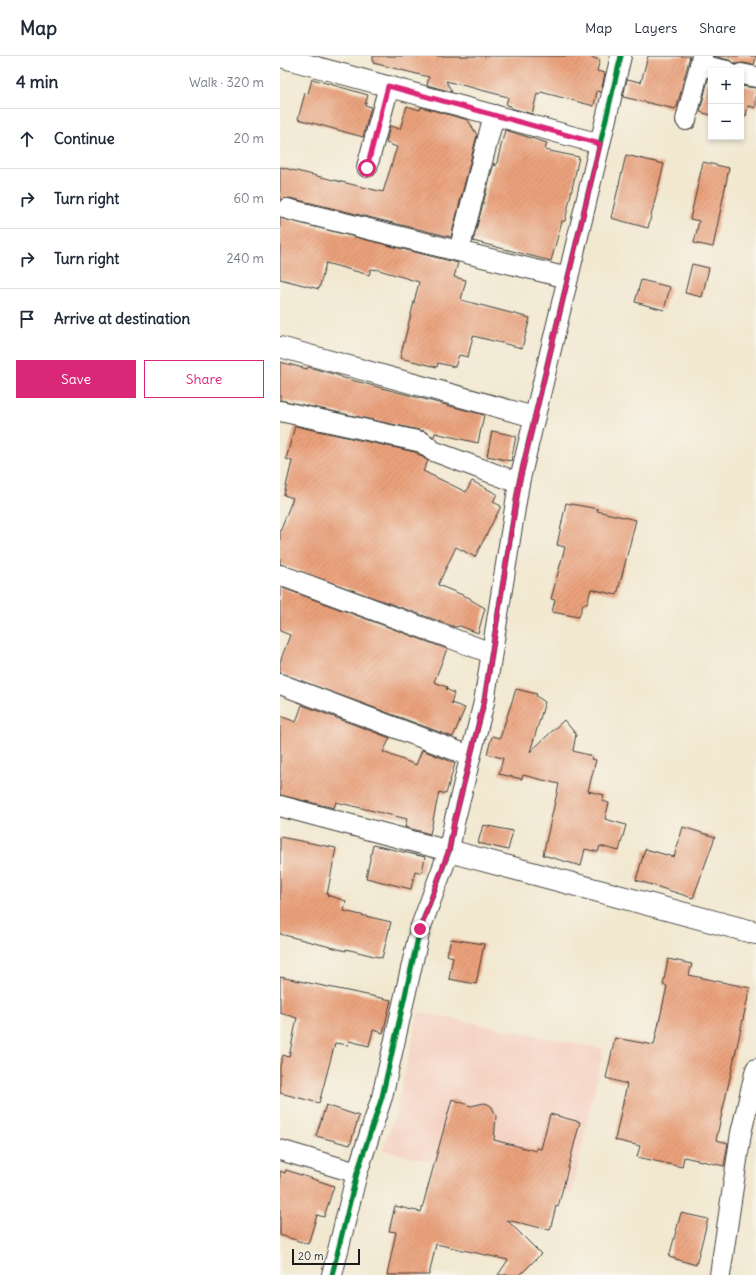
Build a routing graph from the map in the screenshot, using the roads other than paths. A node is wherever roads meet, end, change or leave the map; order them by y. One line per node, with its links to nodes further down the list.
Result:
1 (621, 56): 10 (street)
2 (280, 57): 7 (street)
3 (701, 61): 4 (street); 9 (street)
4 (719, 68)
5 (744, 75): 6 (street)
6 (756, 77)
7 (388, 86): 8 (street); 11 (street)
8 (494, 115): 10 (street); 13 (street)
9 (686, 120)
10 (600, 144): 14 (street)
11 (367, 168)
12 (287, 209): 13 (street)
13 (458, 251): 14 (street)
14 (568, 278): 17 (street)
15 (280, 347): 17 (street)
16 (280, 411): 18 (street)
17 (534, 417): 18 (street)
18 (519, 483): 20 (street)
19 (280, 575): 20 (street)
20 (491, 653): 22 (street)
21 (280, 684): 22 (street)
22 (470, 756): 24 (street)
23 (280, 806): 24 (street)
24 (449, 850): 25 (street); 28 (street)
25 (756, 933)
26 (756, 1070): 30 (street)
27 (280, 1150): 28 (street)
28 (357, 1173): 29 (street)
29 (332, 1275)
30 (720, 1275)

